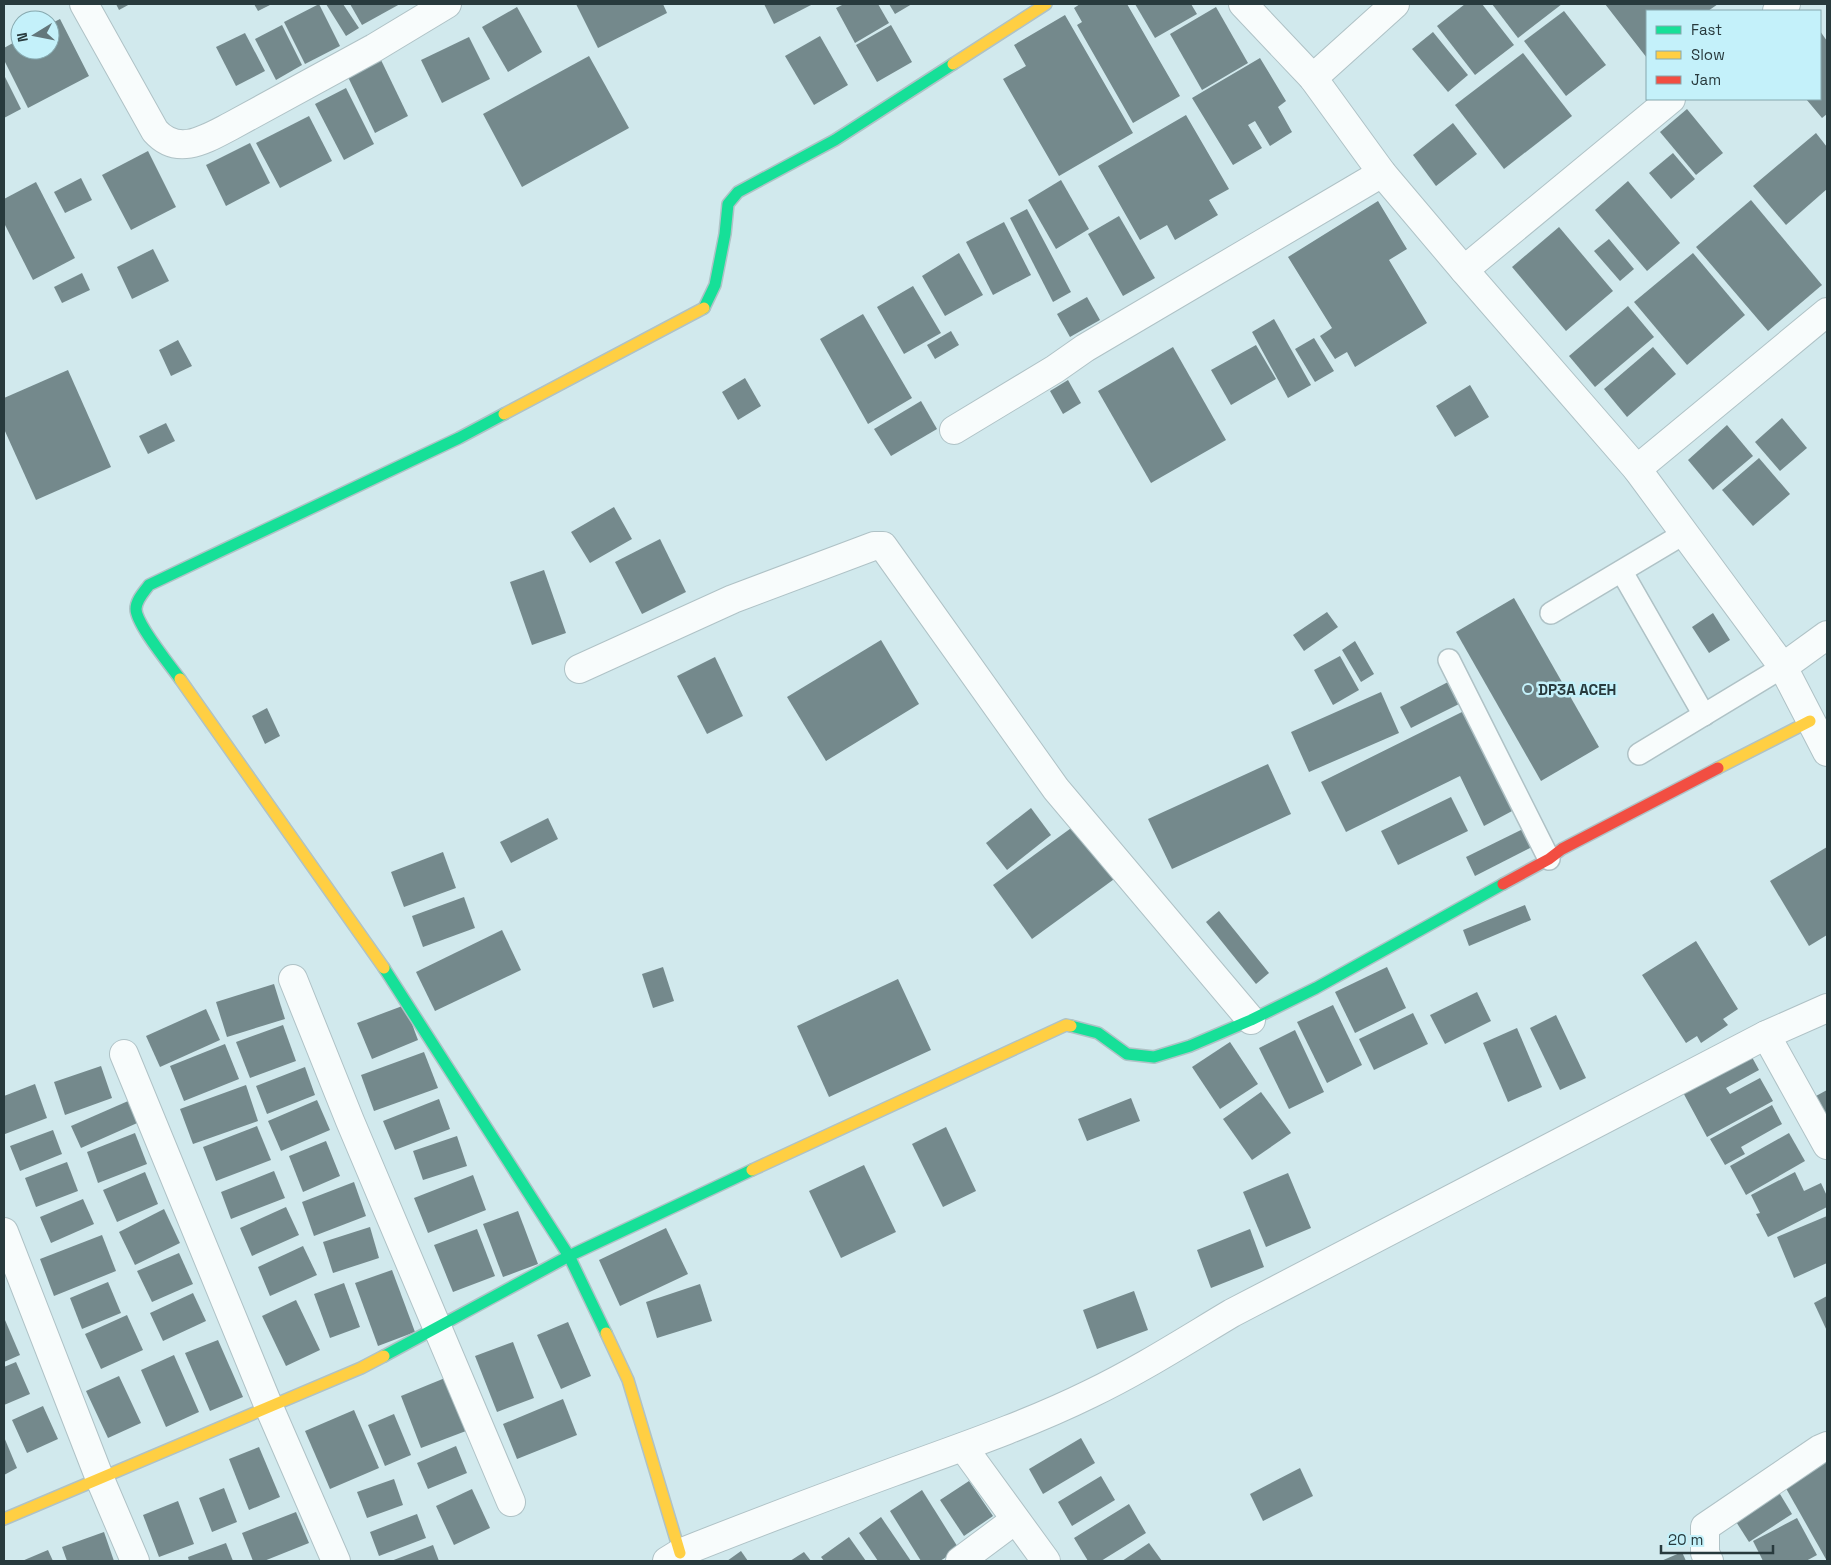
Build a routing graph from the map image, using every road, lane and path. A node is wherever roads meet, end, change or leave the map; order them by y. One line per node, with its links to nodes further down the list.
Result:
1 (84, 4): 2 (street)
2 (447, 4)
3 (1046, 4): 32 (street)
4 (1243, 4): 6 (street)
5 (1395, 4): 6 (street)
6 (1313, 78): 8 (street)
7 (1670, 100): 9 (street)
8 (1382, 173): 9 (street); 11 (street)
9 (1464, 270): 12 (street)
10 (1827, 312): 12 (street)
11 (954, 430)
12 (1637, 469): 13 (street)
13 (1685, 533): 14 (lane); 18 (street)
14 (1622, 572): 15 (lane); 20 (lane)
15 (1551, 613)
16 (1827, 635): 18 (street)
17 (1449, 660): 24 (lane)
18 (1783, 667): 20 (lane); 21 (street)
19 (579, 669): 27 (street)
20 (1704, 714): 23 (lane)
21 (1810, 721): 22 (street); 24 (street)
22 (1827, 752)
23 (1639, 754)
24 (1549, 859): 27 (street)
25 (293, 979): 33 (street)
26 (1827, 1008): 28 (street)
27 (1251, 1020): 32 (street)
28 (1766, 1035): 30 (street); 36 (street)
29 (124, 1054): 34 (street)
30 (1827, 1146)
31 (4, 1232): 37 (street)
32 (569, 1256): 33 (street); 41 (street)
33 (437, 1327): 34 (street); 38 (street)
34 (269, 1407): 37 (street); 43 (street)
35 (1827, 1446): 46 (street)
36 (963, 1447): 40 (street); 41 (street)
37 (100, 1478): 39 (street); 42 (street)
38 (511, 1502)
39 (4, 1519)
40 (1015, 1520): 44 (street); 45 (street)
41 (673, 1557)
42 (135, 1561)
43 (336, 1561)
44 (960, 1561)
45 (1046, 1561)
46 (1709, 1561)

